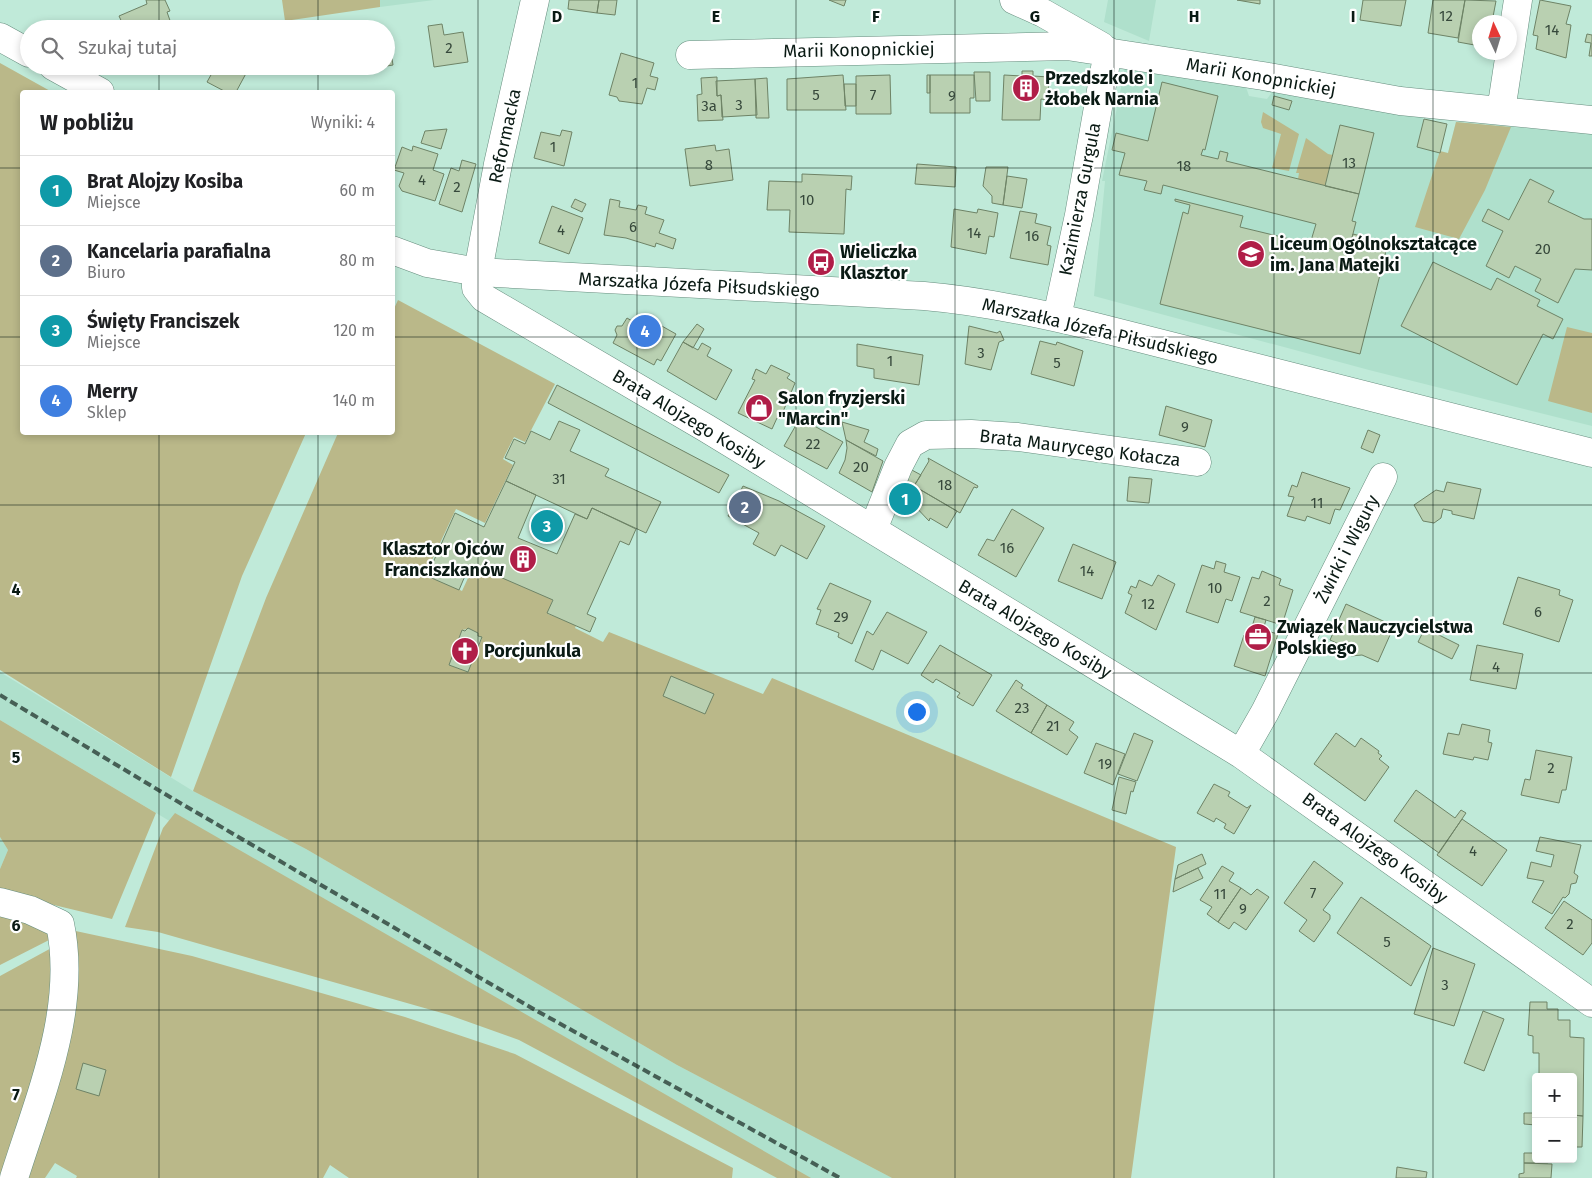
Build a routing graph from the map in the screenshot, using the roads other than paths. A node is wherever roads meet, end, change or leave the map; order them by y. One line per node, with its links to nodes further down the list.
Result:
1 (535, 0): 13 (street, Reformacka)
2 (1014, 0): 6 (street)
3 (1518, 0): 10 (street)
4 (0, 37): 5 (street)
5 (20, 48)
6 (1108, 51): 7 (street, Marii Konopnickiej); 10 (street, Marii Konopnickiej); 14 (street, Kazimierza Gurgula)
7 (690, 55)
8 (69, 75): 9 (street)
9 (96, 90)
10 (1501, 111): 11 (street, Marii Konopnickiej)
11 (1592, 120)
12 (395, 251): 13 (street, Marszałka Józefa Piłsudskiego)
13 (478, 272): 14 (street, Marszałka Józefa Piłsudskiego); 18 (street, Brata Alojzego Kosiby)
14 (1057, 317): 15 (street, Marszałka Józefa Piłsudskiego)
15 (1592, 453)
16 (1197, 462): 18 (street, Brata Maurycego Kołacza)
17 (1383, 477): 19 (street, Żwirki i Wigury)
18 (876, 531): 19 (street, Brata Alojzego Kosiby)
19 (1241, 754): 21 (street, Brata Alojzego Kosiby)
20 (0, 902): 22 (street)
21 (1592, 1003)
22 (14, 1178)

